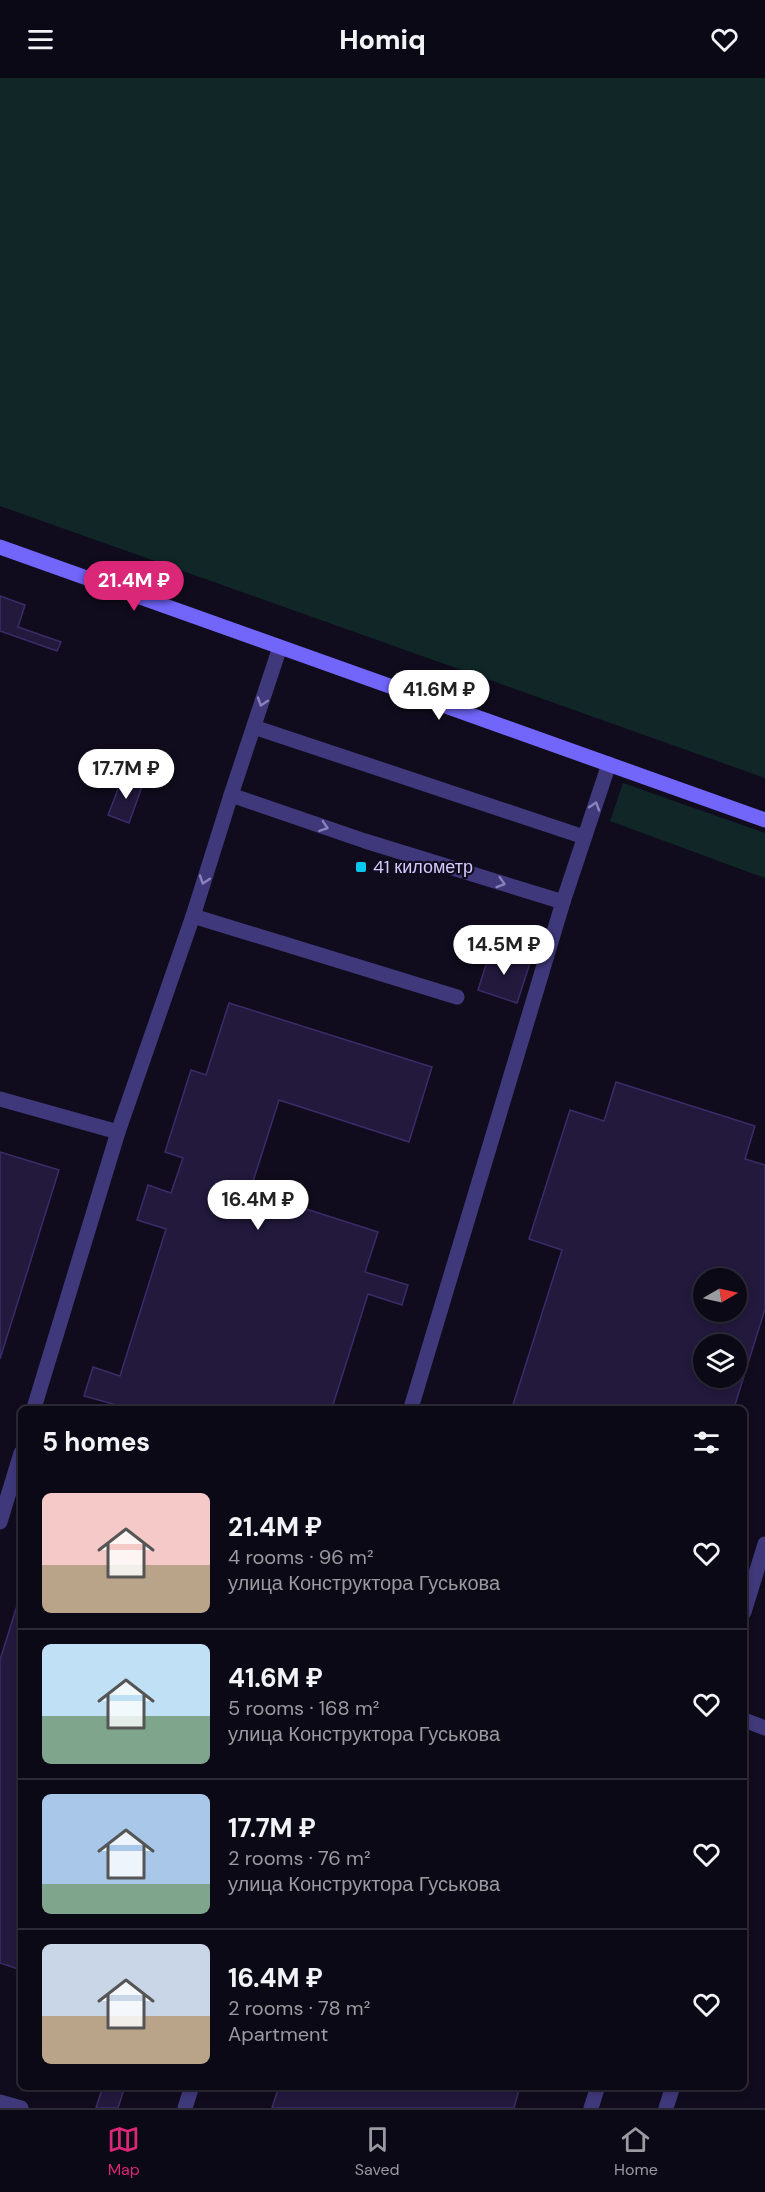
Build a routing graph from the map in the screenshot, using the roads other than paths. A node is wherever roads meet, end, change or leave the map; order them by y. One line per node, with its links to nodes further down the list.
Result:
1 (0, 547): 2 (street)
2 (280, 647): 3 (street, one-way to 3); 4 (street)
3 (254, 727): 5 (street); 7 (street)
4 (609, 764): 6 (street); 7 (street, one-way to 4)
5 (231, 795): 8 (street, one-way to 8); 9 (street, one-way to 9)
6 (765, 820)
7 (585, 837): 8 (street)
8 (563, 902): 14 (street)
9 (193, 916): 10 (street); 12 (street)
10 (457, 997)
11 (0, 1099): 12 (street)
12 (118, 1132): 13 (street)
13 (35, 1406)
14 (412, 1406)
15 (18, 1463): 16 (street)
16 (0, 1522)
17 (765, 1544): 18 (street)
18 (747, 1602)
19 (747, 1721): 20 (street)
20 (765, 1728)
21 (191, 2090): 26 (street)
22 (597, 2090): 27 (street)
23 (672, 2090): 28 (street)
24 (0, 2102): 25 (street)
25 (21, 2108)
26 (185, 2108)
27 (591, 2108)
28 (666, 2108)

